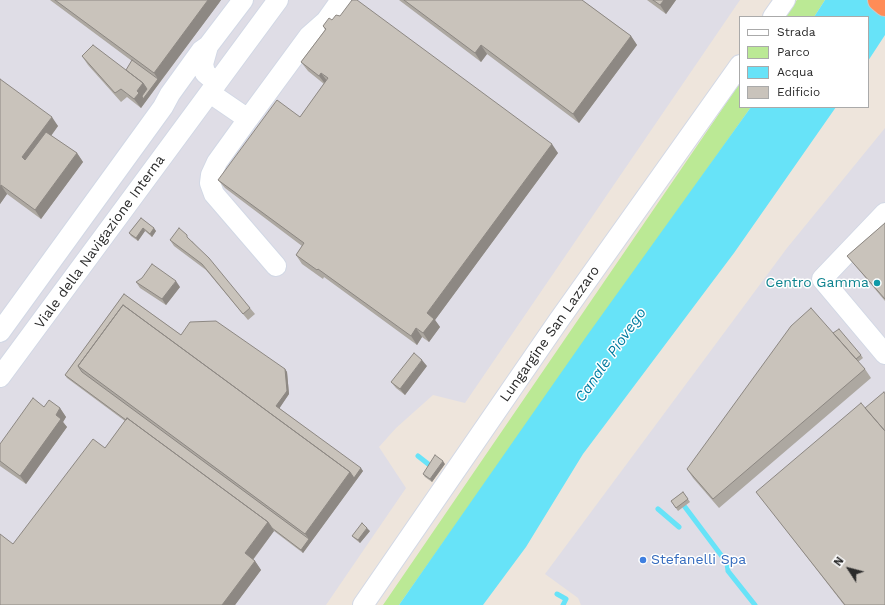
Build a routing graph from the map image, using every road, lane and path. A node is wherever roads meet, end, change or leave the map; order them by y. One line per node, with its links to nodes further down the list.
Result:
1 (243, 0): 8 (street, Viale della Navigazione Interna)
2 (278, 0): 10 (street, Viale della Navigazione Interna)
3 (341, 0): 13 (street)
4 (785, 0): 7 (street)
5 (879, 0): 6 (highway)
6 (885, 4)
7 (774, 16)
8 (208, 46): 10 (street, Viale della Navigazione Interna); 11 (street, Viale della Navigazione Interna)
9 (739, 66): 19 (street, Lungargine San Lazzaro)
10 (214, 88): 12 (street, Viale della Navigazione Interna); 13 (street)
11 (163, 107): 12 (street, Viale della Navigazione Interna); 16 (street, Viale della Navigazione Interna)
12 (194, 115): 18 (street, Viale della Navigazione Interna)
13 (248, 119): 15 (street)
14 (885, 213): 17 (street)
15 (276, 266)
16 (0, 332)
17 (885, 354)
18 (2, 370)
19 (363, 605)

